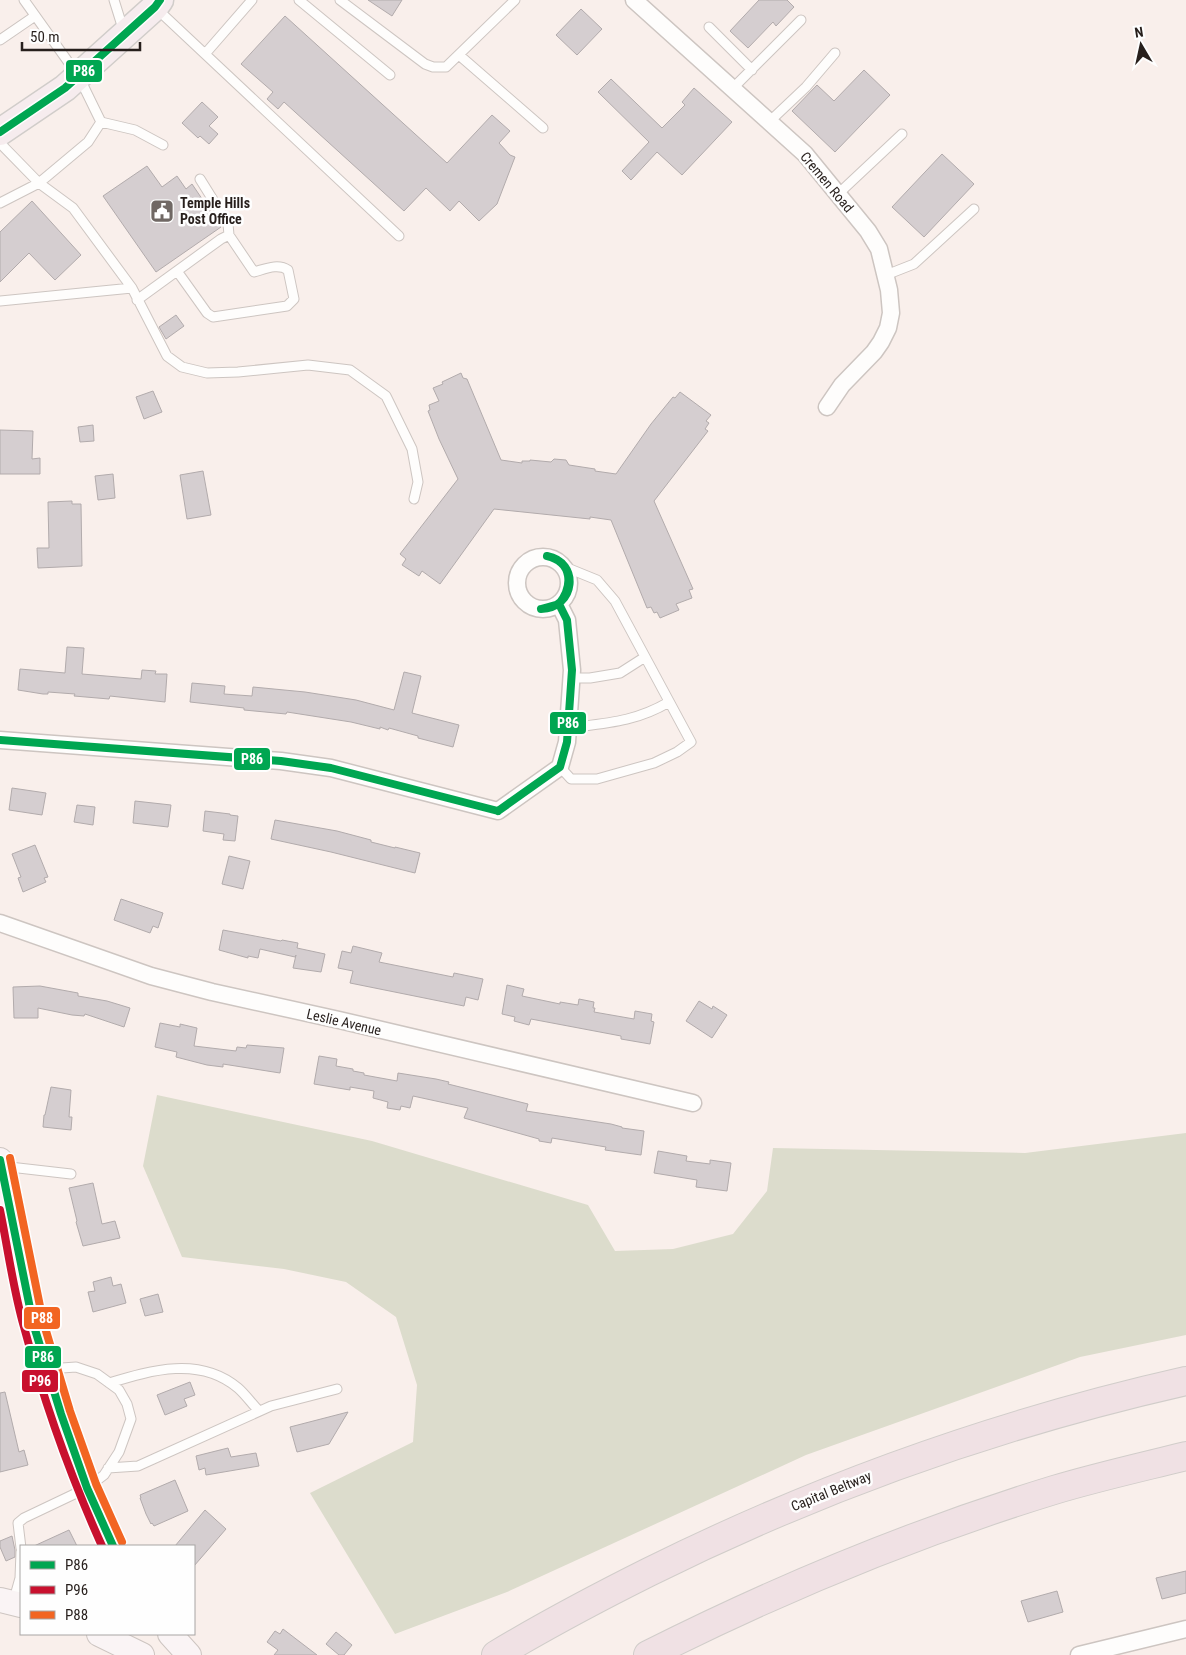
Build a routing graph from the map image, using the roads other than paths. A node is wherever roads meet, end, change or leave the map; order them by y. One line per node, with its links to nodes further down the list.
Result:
1 (24, 0): 9 (lane)
2 (114, 0): 12 (lane)
3 (252, 0): 15 (lane)
4 (299, 0): 18 (lane)
5 (340, 0): 16 (lane)
6 (515, 0): 16 (lane)
7 (634, 0): 20 (street, Cremen Road)
8 (157, 3): 12 (main road); 15 (lane)
9 (35, 16): 13 (lane); 19 (lane)
10 (801, 20): 17 (lane)
11 (709, 27): 17 (lane)
12 (124, 35): 19 (main road)
13 (0, 40)
14 (835, 53): 22 (lane)
15 (205, 54): 33 (lane)
16 (459, 55): 23 (lane)
17 (752, 70): 20 (lane)
18 (390, 75)
19 (79, 77): 21 (lane); 24 (main road)
20 (733, 88): 22 (street, Cremen Road)
21 (101, 122): 26 (lane); 28 (lane)
22 (769, 122): 29 (street, Cremen Road)
23 (543, 128)
24 (0, 134): 28 (lane)
25 (902, 134): 29 (lane)
26 (162, 145)
27 (200, 179): 32 (lane)
28 (39, 183): 30 (lane); 36 (lane)
29 (837, 195): 35 (street, Cremen Road)
30 (0, 203)
31 (974, 209): 35 (lane)
32 (230, 236): 34 (lane); 34 (lane)
33 (399, 236)
34 (177, 271): 37 (lane)
35 (886, 275): 39 (street, Cremen Road)
36 (132, 288): 37 (lane); 38 (lane)
37 (137, 300): 40 (lane)
38 (0, 301)
39 (827, 407)
40 (414, 500)
41 (565, 567): 42 (street); 42 (street); 43 (lane)
42 (559, 604): 44 (street)
43 (645, 657): 44 (lane); 45 (lane)
44 (571, 678): 46 (street)
45 (669, 702): 46 (lane); 48 (lane)
46 (568, 728): 48 (street)
47 (0, 740): 48 (street)
48 (560, 767)
49 (0, 923): 50 (street, Leslie Avenue)
50 (693, 1103)
51 (1, 1163): 52 (lane); 53 (main road)
52 (71, 1174)
53 (6, 1219): 54 (main road)
54 (47, 1369): 56 (lane); 61 (main road)
55 (1186, 1381): 71 (highway, Capital Beltway)
56 (109, 1383): 58 (lane); 60 (lane)
57 (337, 1389): 58 (lane)
58 (259, 1411): 60 (lane)
59 (1186, 1456): 72 (highway)
60 (108, 1468): 61 (lane)
61 (87, 1488): 62 (lane); 63 (main road)
62 (21, 1545)
63 (113, 1545)
64 (20, 1578): 65 (lane)
65 (11, 1603)
66 (1186, 1629): 73 (street)
67 (101, 1635): 69 (main road)
68 (171, 1635): 70 (main road)
69 (142, 1655)
70 (189, 1655)
71 (496, 1655)
72 (648, 1655)
73 (1079, 1655)

